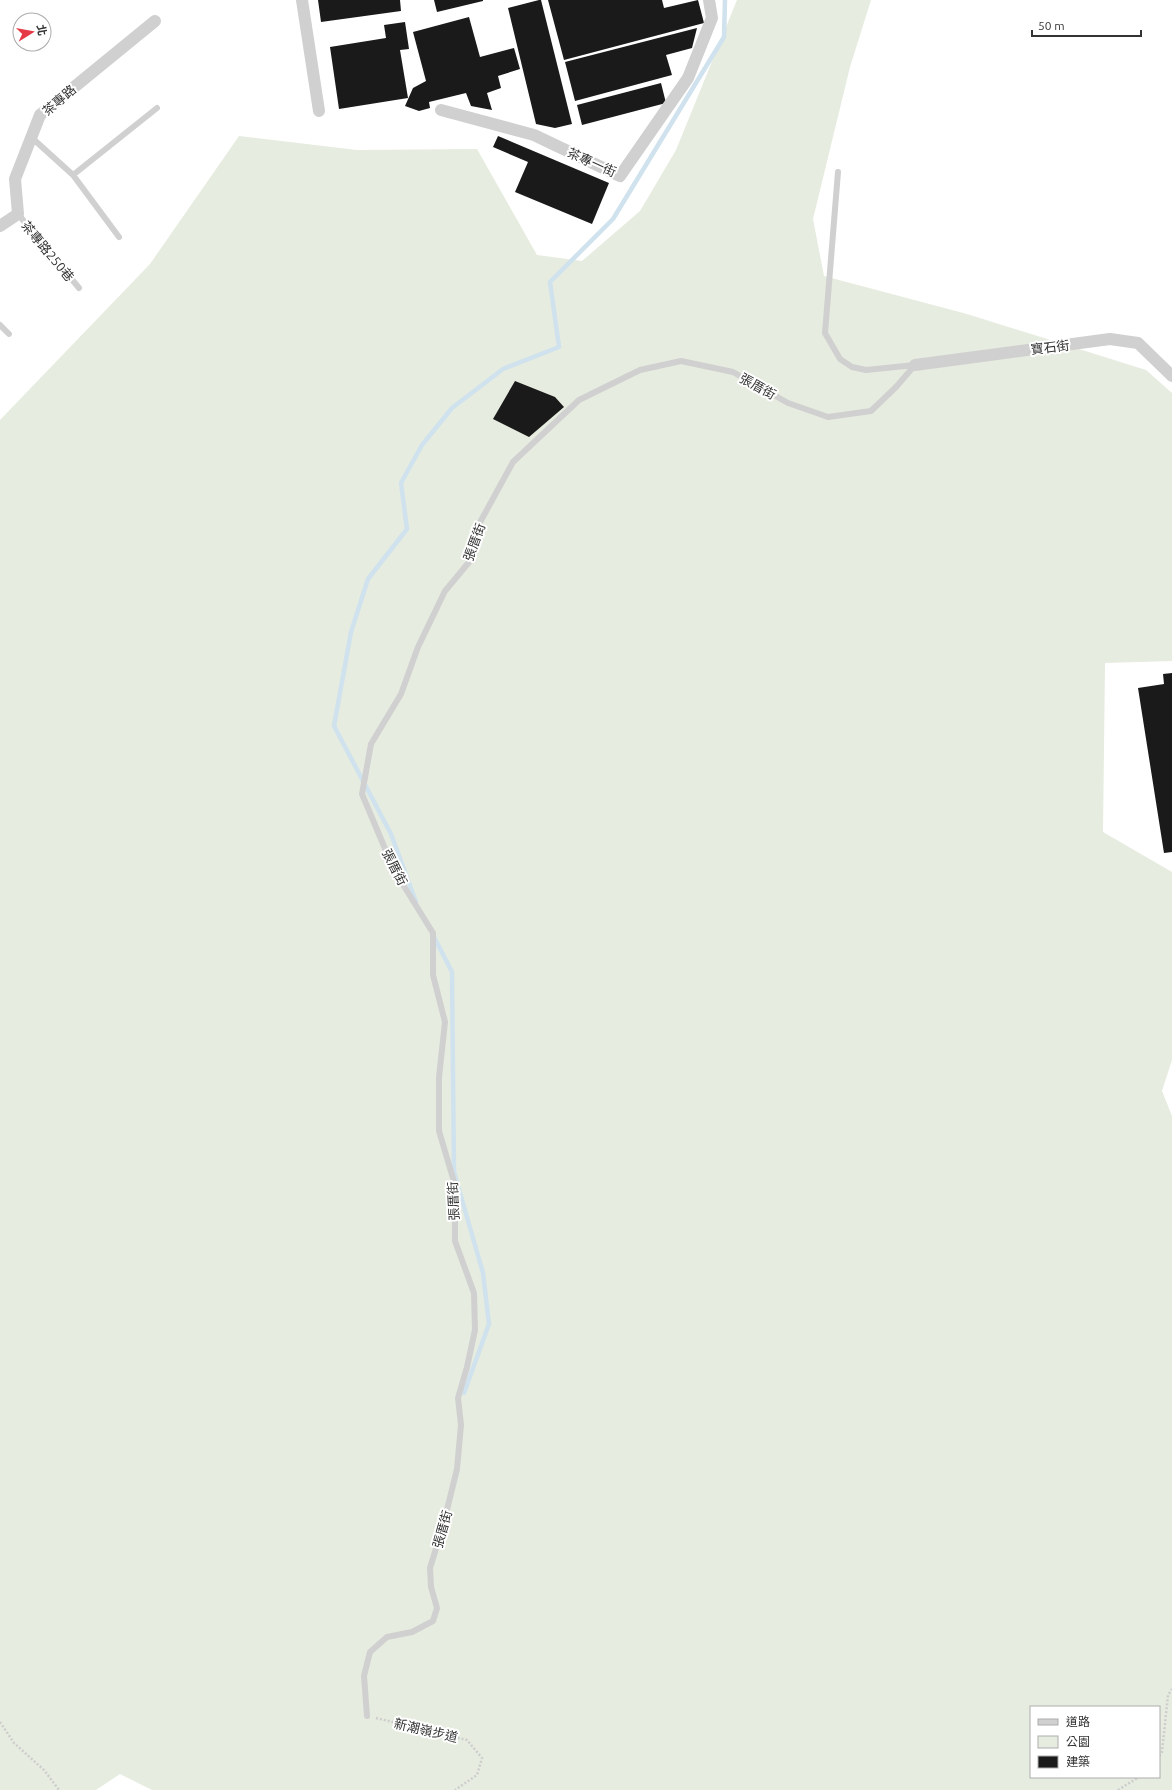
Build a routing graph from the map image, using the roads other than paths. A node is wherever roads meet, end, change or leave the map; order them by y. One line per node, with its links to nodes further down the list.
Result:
1 (302, 0): 6 (street)
2 (709, 0): 5 (street, 茶專一街)
3 (155, 20): 7 (street, 茶專路)
4 (157, 108): 9 (lane)
5 (441, 110)
6 (319, 111)
7 (31, 137): 9 (lane); 10 (street, 茶專路)
8 (838, 172): 16 (lane)
9 (73, 175): 12 (lane)
10 (18, 214): 11 (street); 13 (lane, 茶專路250巷)
11 (0, 226)
12 (119, 237)
13 (79, 288)
14 (0, 325): 15 (lane)
15 (9, 334)
16 (915, 364): 17 (street, 寶石街); 18 (lane, 張厝街)
17 (1172, 376)
18 (367, 1716)

